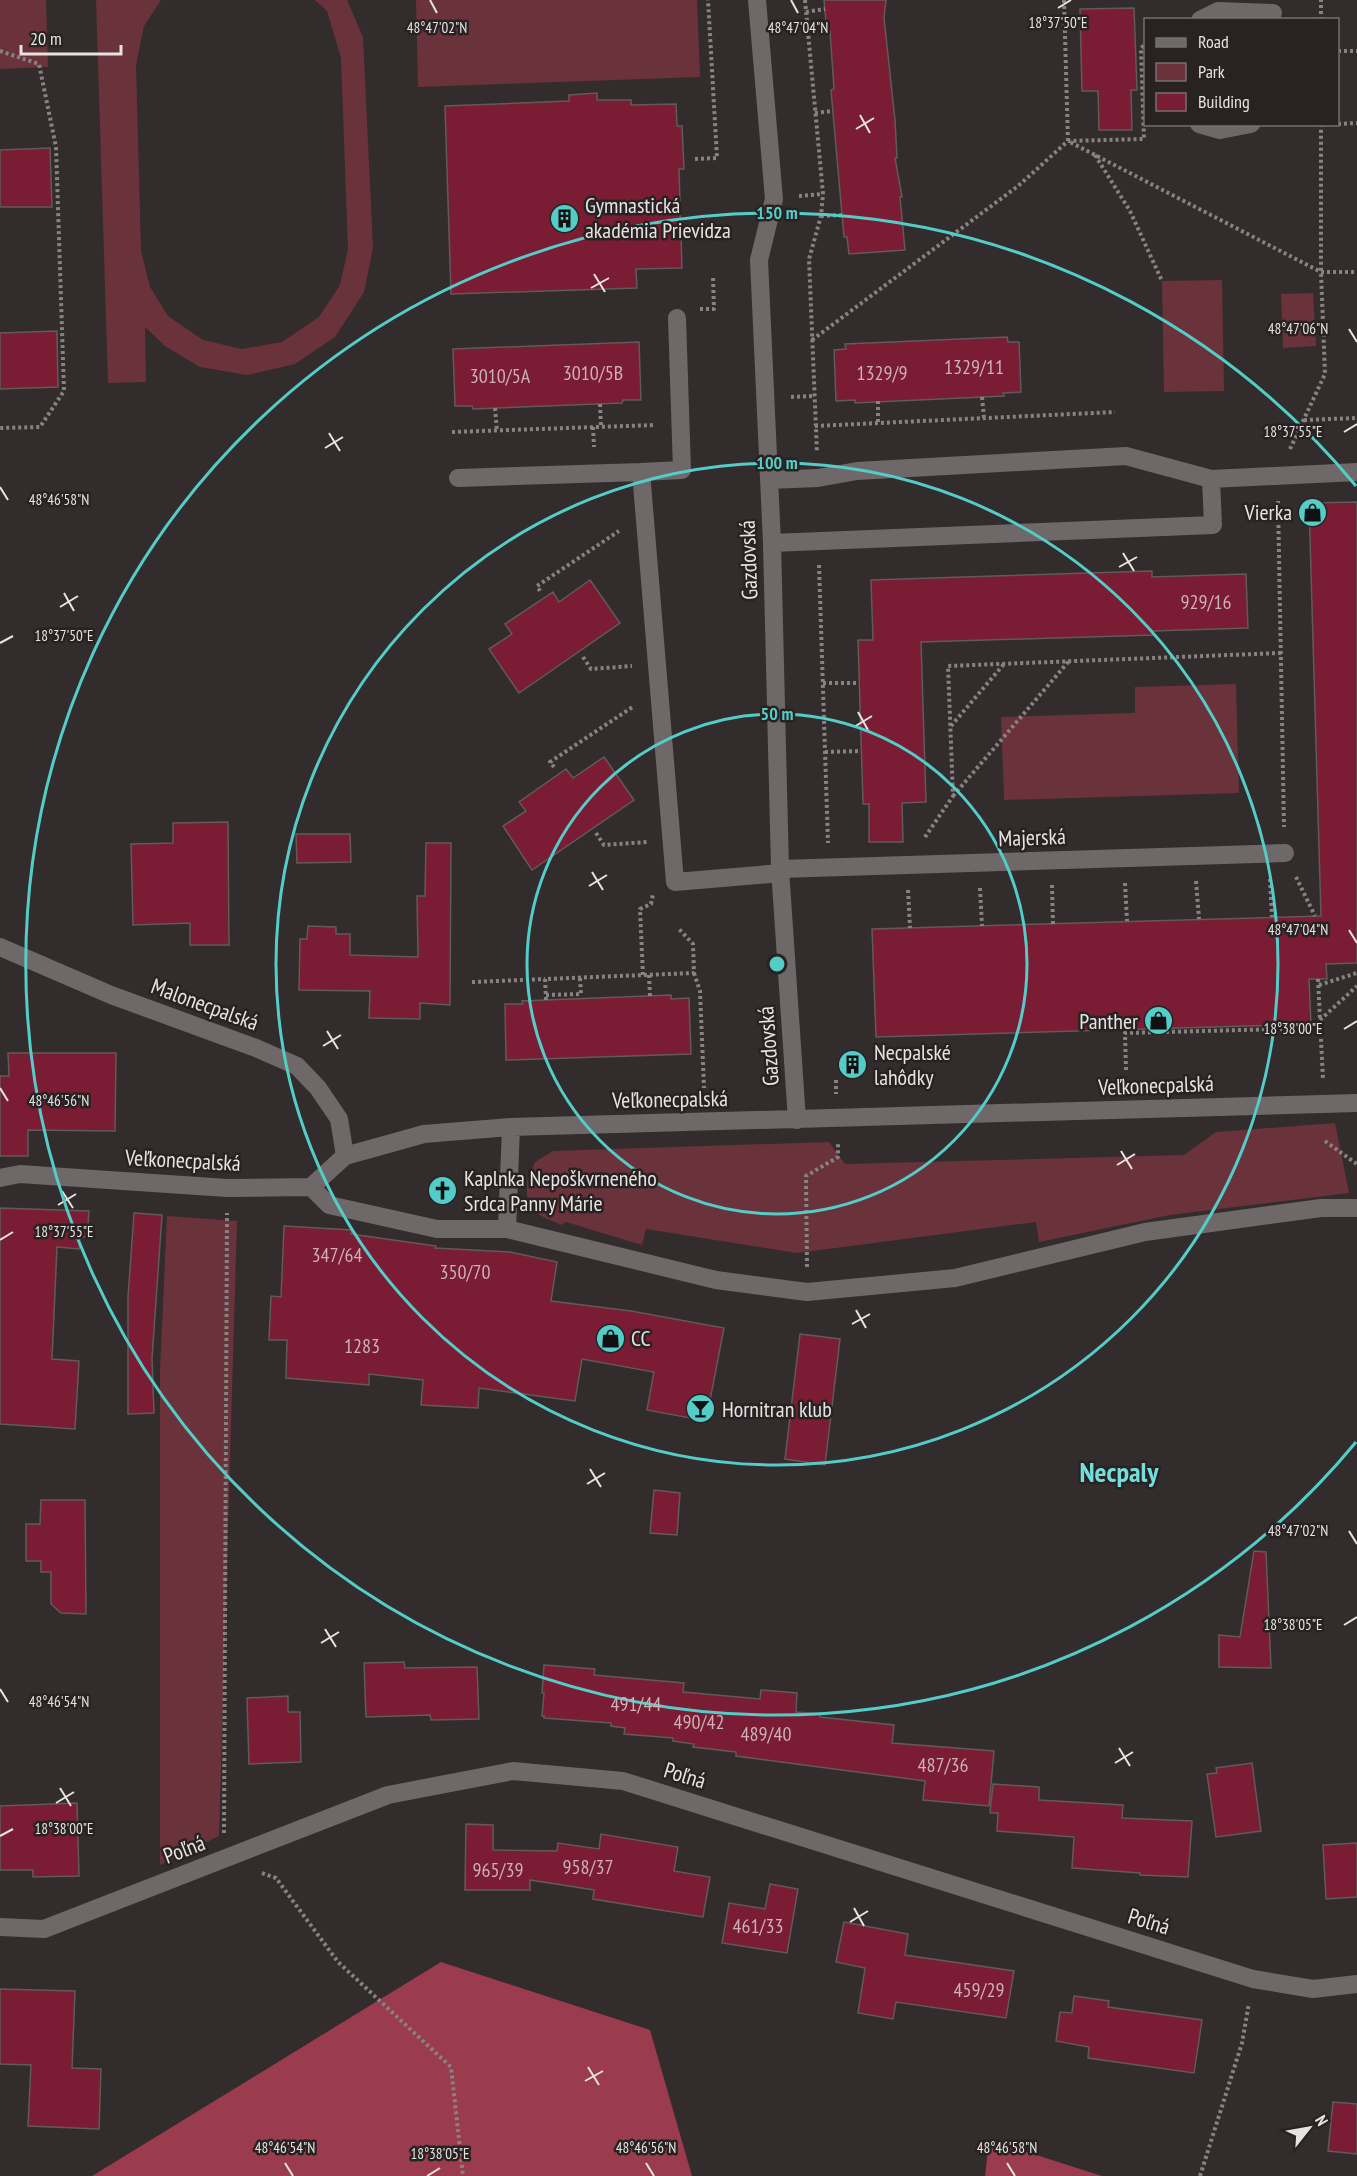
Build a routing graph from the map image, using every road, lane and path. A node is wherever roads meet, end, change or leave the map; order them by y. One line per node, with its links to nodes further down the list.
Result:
1 (708, 0): 24 (path)
2 (756, 0): 54 (street, Gazdovská)
3 (805, 0): 8 (path)
4 (1064, 0): 22 (path)
5 (1321, 0): 10 (path)
6 (825, 9): 8 (path)
7 (1273, 11): 9 (street)
8 (806, 12): 16 (path)
9 (1204, 18)
10 (1321, 18)
11 (1144, 46): 22 (path)
12 (0, 51): 45 (path)
13 (1339, 51): 14 (path)
14 (1357, 51)
15 (833, 111): 16 (path)
16 (815, 112): 26 (path)
17 (1357, 123): 18 (path)
18 (1339, 124)
19 (1206, 126): 20 (street)
20 (1241, 126)
21 (1322, 126): 27 (path)
22 (1068, 141): 23 (path); 32 (path)
23 (1094, 154): 27 (path); 30 (path)
24 (695, 159)
25 (843, 215): 26 (path)
26 (821, 216): 32 (path)
27 (1321, 272): 28 (path); 40 (path)
28 (1357, 272)
29 (713, 277): 31 (path)
30 (1162, 281)
31 (684, 314): 48 (street)
32 (812, 340): 43 (path)
33 (982, 397): 38 (path)
34 (878, 401): 41 (path)
35 (600, 404): 44 (path)
36 (495, 408): 46 (path)
37 (1115, 412): 38 (path)
38 (984, 418): 41 (path)
39 (1357, 418): 40 (path)
40 (1304, 420): 50 (path)
41 (878, 423): 43 (path)
42 (660, 424): 44 (path)
43 (815, 426): 52 (path)
44 (601, 427): 46 (path)
45 (0, 428)
46 (497, 431): 47 (path)
47 (452, 432)
48 (641, 472): 51 (street); 77 (street, Majerská)
49 (1357, 472): 50 (street)
50 (1278, 476): 53 (street); 59 (path)
51 (458, 478)
52 (818, 478): 53 (street); 54 (street)
53 (1211, 479): 56 (street)
54 (770, 480): 57 (street, Gazdovská)
55 (627, 526): 58 (path)
56 (819, 542): 57 (street); 65 (path)
57 (772, 543): 77 (street, Gazdovská)
58 (540, 591)
59 (1281, 653): 61 (path); 74 (path)
60 (583, 657): 63 (path)
61 (1069, 661): 62 (path); 71 (path)
62 (1005, 664): 67 (path); 67 (path)
63 (638, 665)
64 (859, 682): 65 (path)
65 (823, 683): 69 (path)
66 (641, 701): 70 (path)
67 (950, 727): 71 (path)
68 (861, 751): 69 (path)
69 (825, 752): 76 (path)
70 (554, 767)
71 (953, 796): 75 (path)
72 (596, 833): 73 (path)
73 (652, 841)
74 (1285, 853): 75 (street, Majerská); 85 (path)
75 (906, 865): 76 (street, Majerská)
76 (829, 868): 77 (street, Majerská)
77 (781, 871): 113 (street, Gazdovská)
78 (1271, 891): 86 (path)
79 (1197, 894): 87 (path)
80 (1126, 897): 88 (path)
81 (981, 900): 90 (path)
82 (1053, 900): 89 (path)
83 (909, 902): 91 (path)
84 (640, 909): 96 (path)
85 (1315, 916)
86 (1272, 917)
87 (1199, 919)
88 (1127, 921)
89 (1053, 924)
90 (982, 926)
91 (910, 928)
92 (679, 929): 94 (path)
93 (0, 947): 116 (street, Malonecpalská)
94 (694, 973): 97 (path); 109 (path)
95 (1357, 973): 102 (path)
96 (642, 975): 97 (path); 98 (path)
97 (650, 975): 104 (path)
98 (580, 978): 99 (path); 99 (path)
99 (545, 979): 101 (path)
100 (1318, 979): 102 (path)
101 (472, 982)
102 (1318, 985): 105 (path)
103 (1357, 986): 105 (path)
104 (650, 996)
105 (1320, 1020): 106 (path)
106 (1320, 1028): 107 (path); 111 (path)
107 (1126, 1070)
108 (836, 1080): 112 (path)
109 (704, 1088)
110 (1357, 1103): 111 (street, Veľkonecpalská)
111 (1324, 1104): 112 (street, Veľkonecpalská)
112 (837, 1119): 113 (street, Veľkonecpalská); 123 (path)
113 (796, 1120): 114 (street, Veľkonecpalská)
114 (511, 1127): 116 (street, Veľkonecpalská); 122 (street)
115 (1325, 1141): 117 (path)
116 (345, 1156): 119 (street, Veľkonecpalská)
117 (1357, 1164)
118 (0, 1178): 120 (street, Veľkonecpalská)
119 (311, 1186): 120 (street, Veľkonecpalská); 122 (street)
120 (235, 1188): 124 (path)
121 (1357, 1208): 123 (street)
122 (507, 1229): 123 (street)
123 (807, 1292)
124 (224, 1859): 125 (street, Poľná); 126 (street, Poľná); 128 (path)
125 (0, 1927)
126 (1253, 1979): 127 (street, Poľná); 129 (path)
127 (1357, 1984)
128 (463, 2176)
129 (1200, 2176)

